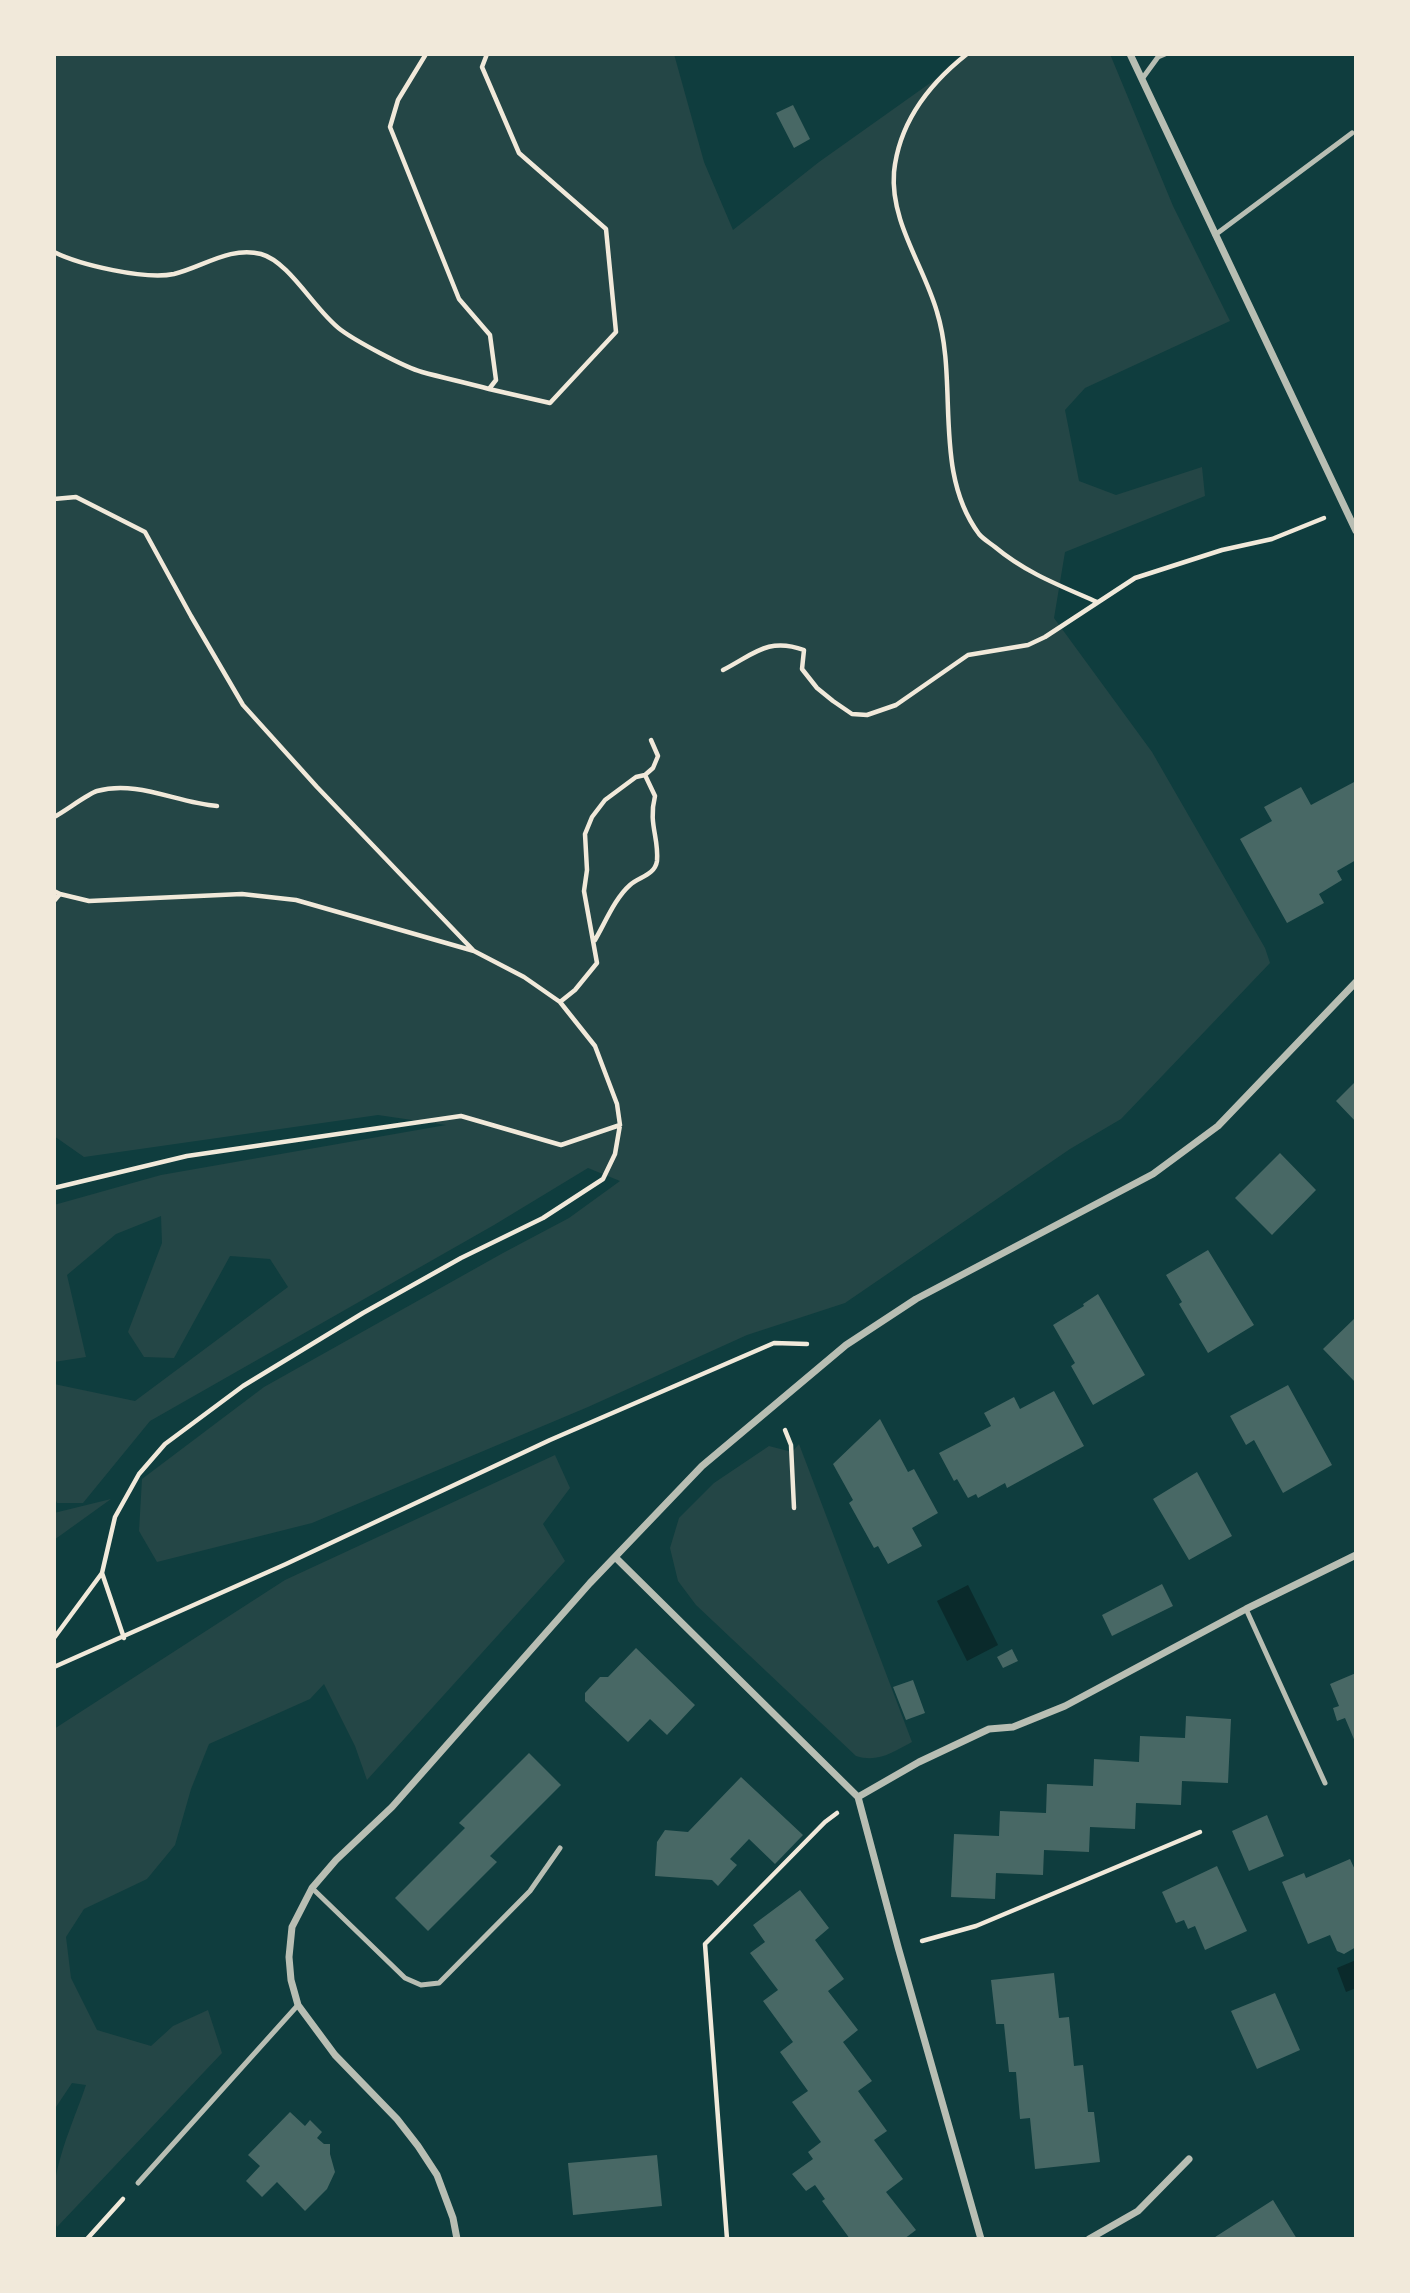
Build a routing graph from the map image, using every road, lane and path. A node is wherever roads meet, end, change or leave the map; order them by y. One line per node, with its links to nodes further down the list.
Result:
1 (426, 54): 10 (path)
2 (487, 54): 10 (path)
3 (967, 54): 14 (path)
4 (1130, 54): 6 (street)
5 (1165, 54): 6 (lane)
6 (1142, 79): 8 (street)
7 (1352, 133): 8 (lane)
8 (1215, 235): 12 (street)
9 (54, 252): 10 (path)
10 (489, 389)
11 (54, 499): 23 (path)
12 (1345, 509): 13 (street); 14 (path)
13 (1356, 531)
14 (1097, 603): 15 (path)
15 (723, 670)
16 (651, 740): 17 (path)
17 (645, 775): 22 (path); 22 (path)
18 (217, 806): 19 (path)
19 (54, 817)
20 (57, 892): 21 (path); 23 (path)
21 (54, 901)
22 (594, 940): 25 (path)
23 (474, 951): 25 (path)
24 (1356, 982): 28 (street)
25 (560, 1002): 26 (path)
26 (620, 1125): 27 (path); 33 (path)
27 (54, 1188)
28 (846, 1345): 32 (street); 36 (path)
29 (791, 1445): 30 (path)
30 (794, 1508)
31 (1356, 1555): 34 (street)
32 (615, 1557): 39 (street); 42 (street)
33 (102, 1573): 35 (path); 36 (path)
34 (1246, 1609): 38 (lane); 39 (street)
35 (54, 1638)
36 (124, 1638): 37 (path)
37 (54, 1667)
38 (1325, 1783)
39 (858, 1797): 43 (street); 49 (path)
40 (1200, 1832): 43 (path)
41 (560, 1848): 42 (lane)
42 (312, 1888): 44 (street)
43 (898, 1947): 50 (street)
44 (298, 2005): 46 (lane); 48 (street)
45 (1189, 2158): 51 (street)
46 (138, 2183): 47 (path)
47 (88, 2239)
48 (457, 2239)
49 (727, 2239)
50 (981, 2239)
51 (1089, 2239)

